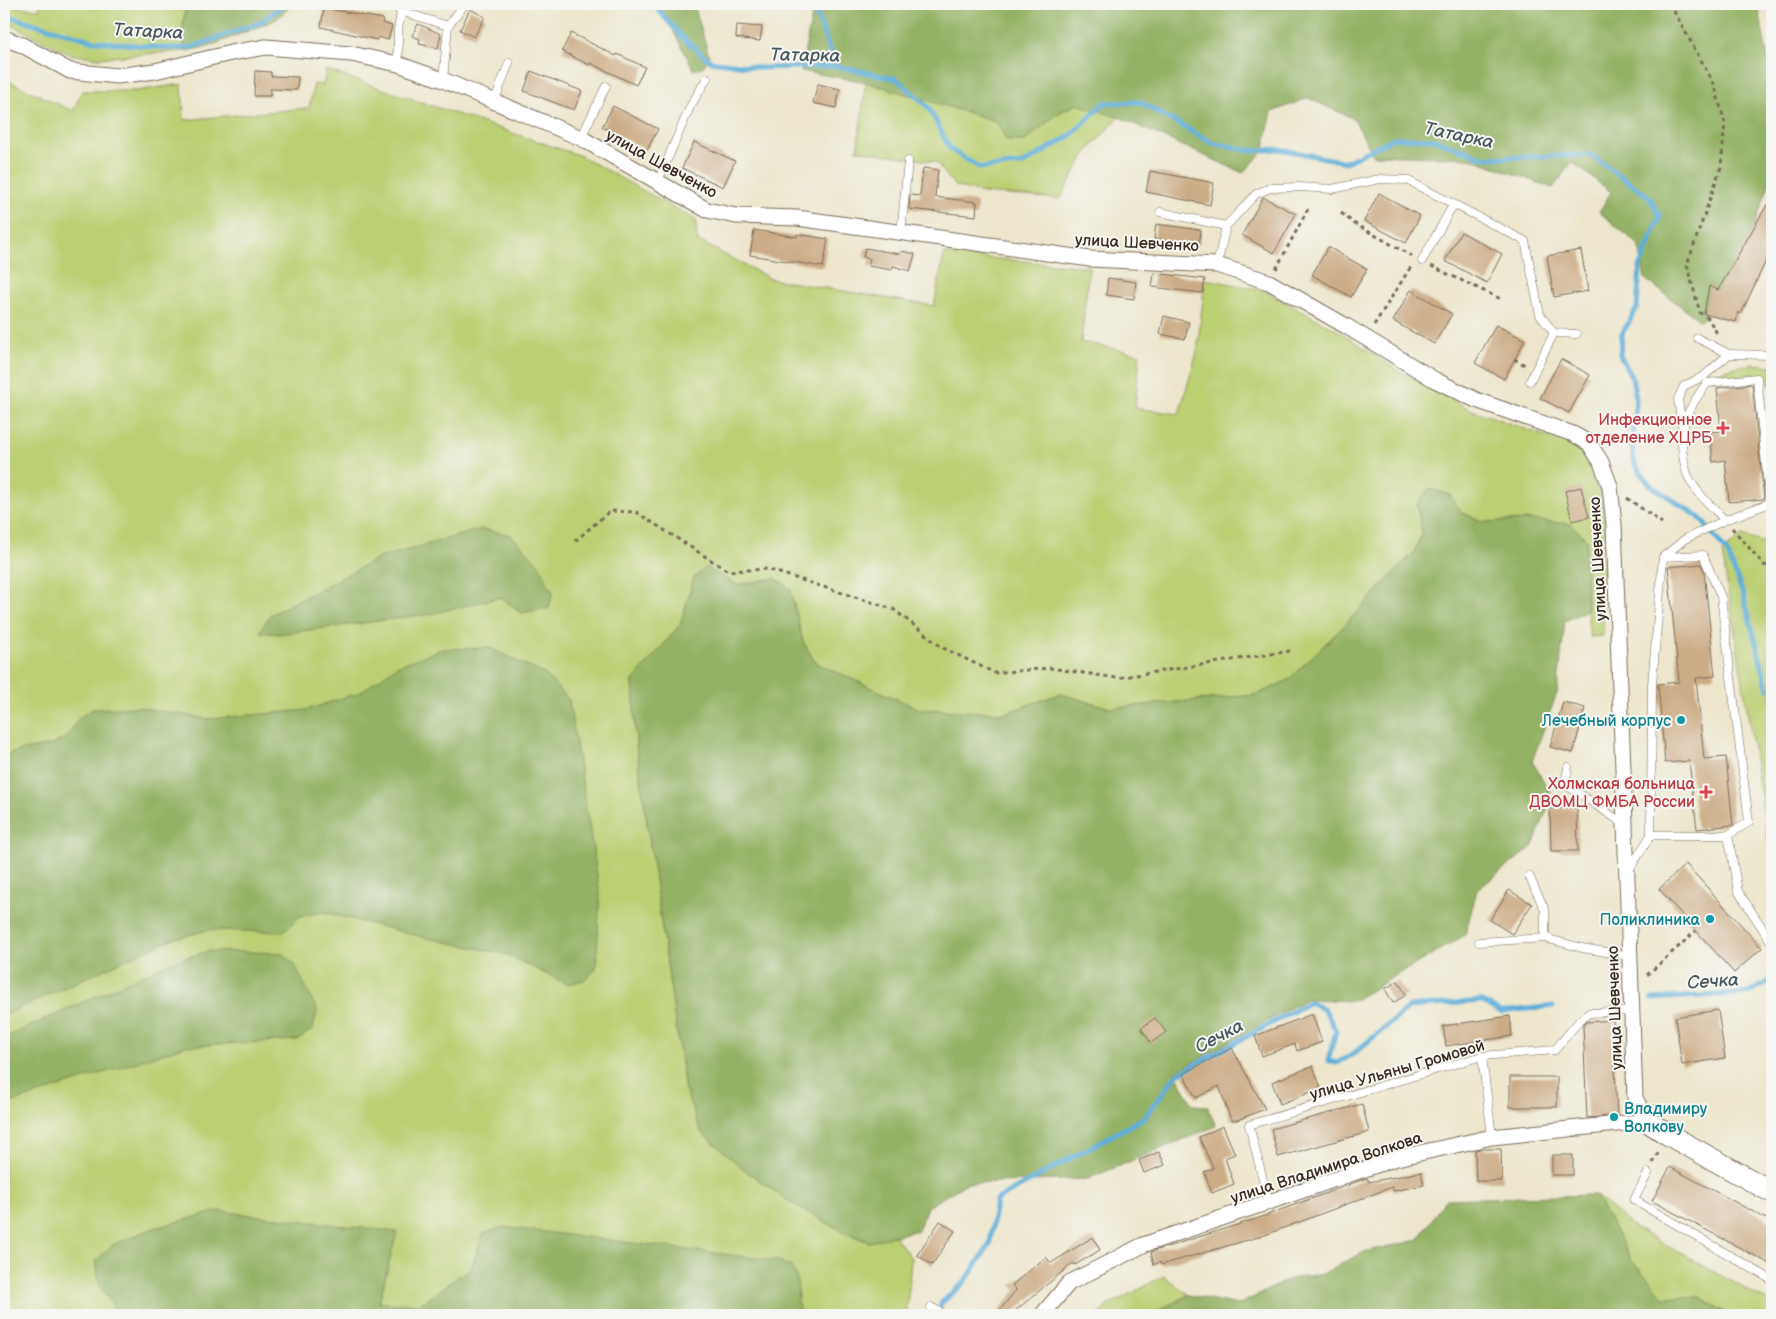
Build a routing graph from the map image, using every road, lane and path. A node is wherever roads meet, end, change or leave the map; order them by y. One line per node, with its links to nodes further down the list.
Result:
1 (389, 4): 4 (lane)
2 (465, 4): 5 (lane)
3 (1670, 4): 29 (path)
4 (401, 11): 5 (lane); 8 (lane)
5 (448, 26): 10 (lane)
6 (4, 38): 8 (street, улица Шевченко)
7 (509, 63): 12 (lane)
8 (398, 64): 10 (street, улица Шевченко)
9 (707, 78): 15 (lane)
10 (443, 80): 12 (street, улица Шевченко)
11 (606, 86): 13 (lane)
12 (494, 102): 13 (street, улица Шевченко)
13 (581, 138): 15 (street, улица Шевченко)
14 (908, 161): 20 (lane)
15 (658, 181): 20 (street, улица Шевченко)
16 (1453, 205): 19 (lane); 21 (lane); 26 (lane)
17 (1309, 207): 23 (path)
18 (1160, 212): 19 (lane)
19 (1226, 226): 22 (lane)
20 (902, 233): 22 (street, улица Шевченко)
21 (1419, 259): 24 (path)
22 (1217, 264): 23 (street, улица Шевченко)
23 (1269, 282): 32 (street, улица Шевченко)
24 (1372, 329)
25 (1772, 330): 29 (lane)
26 (1554, 333): 27 (lane); 30 (lane)
27 (1576, 334)
28 (1697, 338): 29 (lane)
29 (1729, 354): 31 (lane)
30 (1530, 381)
31 (1682, 428): 33 (lane); 33 (lane)
32 (1610, 486): 34 (path); 41 (street, улица Шевченко)
33 (1725, 520): 37 (lane)
34 (1662, 523)
35 (1742, 540): 38 (path)
36 (575, 541): 39 (path)
37 (1663, 557): 42 (lane); 43 (lane)
38 (1772, 567)
39 (1290, 651)
40 (1568, 768): 41 (lane)
41 (1625, 824): 44 (street, улица Шевченко)
42 (1651, 835): 43 (lane); 44 (lane)
43 (1728, 835): 49 (lane)
44 (1627, 873): 50 (street, улица Шевченко)
45 (1529, 876): 47 (lane)
46 (1696, 931): 51 (path)
47 (1545, 938): 48 (lane); 50 (lane)
48 (1479, 942)
49 (1772, 943)
50 (1630, 956): 52 (street, улица Шевченко)
51 (1644, 978)
52 (1632, 1010): 53 (lane, улица Ульяны Громовой); 54 (street, улица Шевченко)
53 (1482, 1056): 56 (lane); 59 (lane, улица Ульяны Громовой)
54 (1647, 1121): 55 (street); 56 (street, улица Владимира Волкова)
55 (1667, 1134): 57 (path); 58 (street)
56 (1492, 1137): 59 (street, улица Владимира Волкова)
57 (1648, 1173): 60 (lane)
58 (1772, 1192)
59 (1268, 1203): 63 (street, улица Владимира Волкова)
60 (1772, 1280)
61 (931, 1308): 62 (lane)
62 (946, 1315)
63 (1042, 1315)

